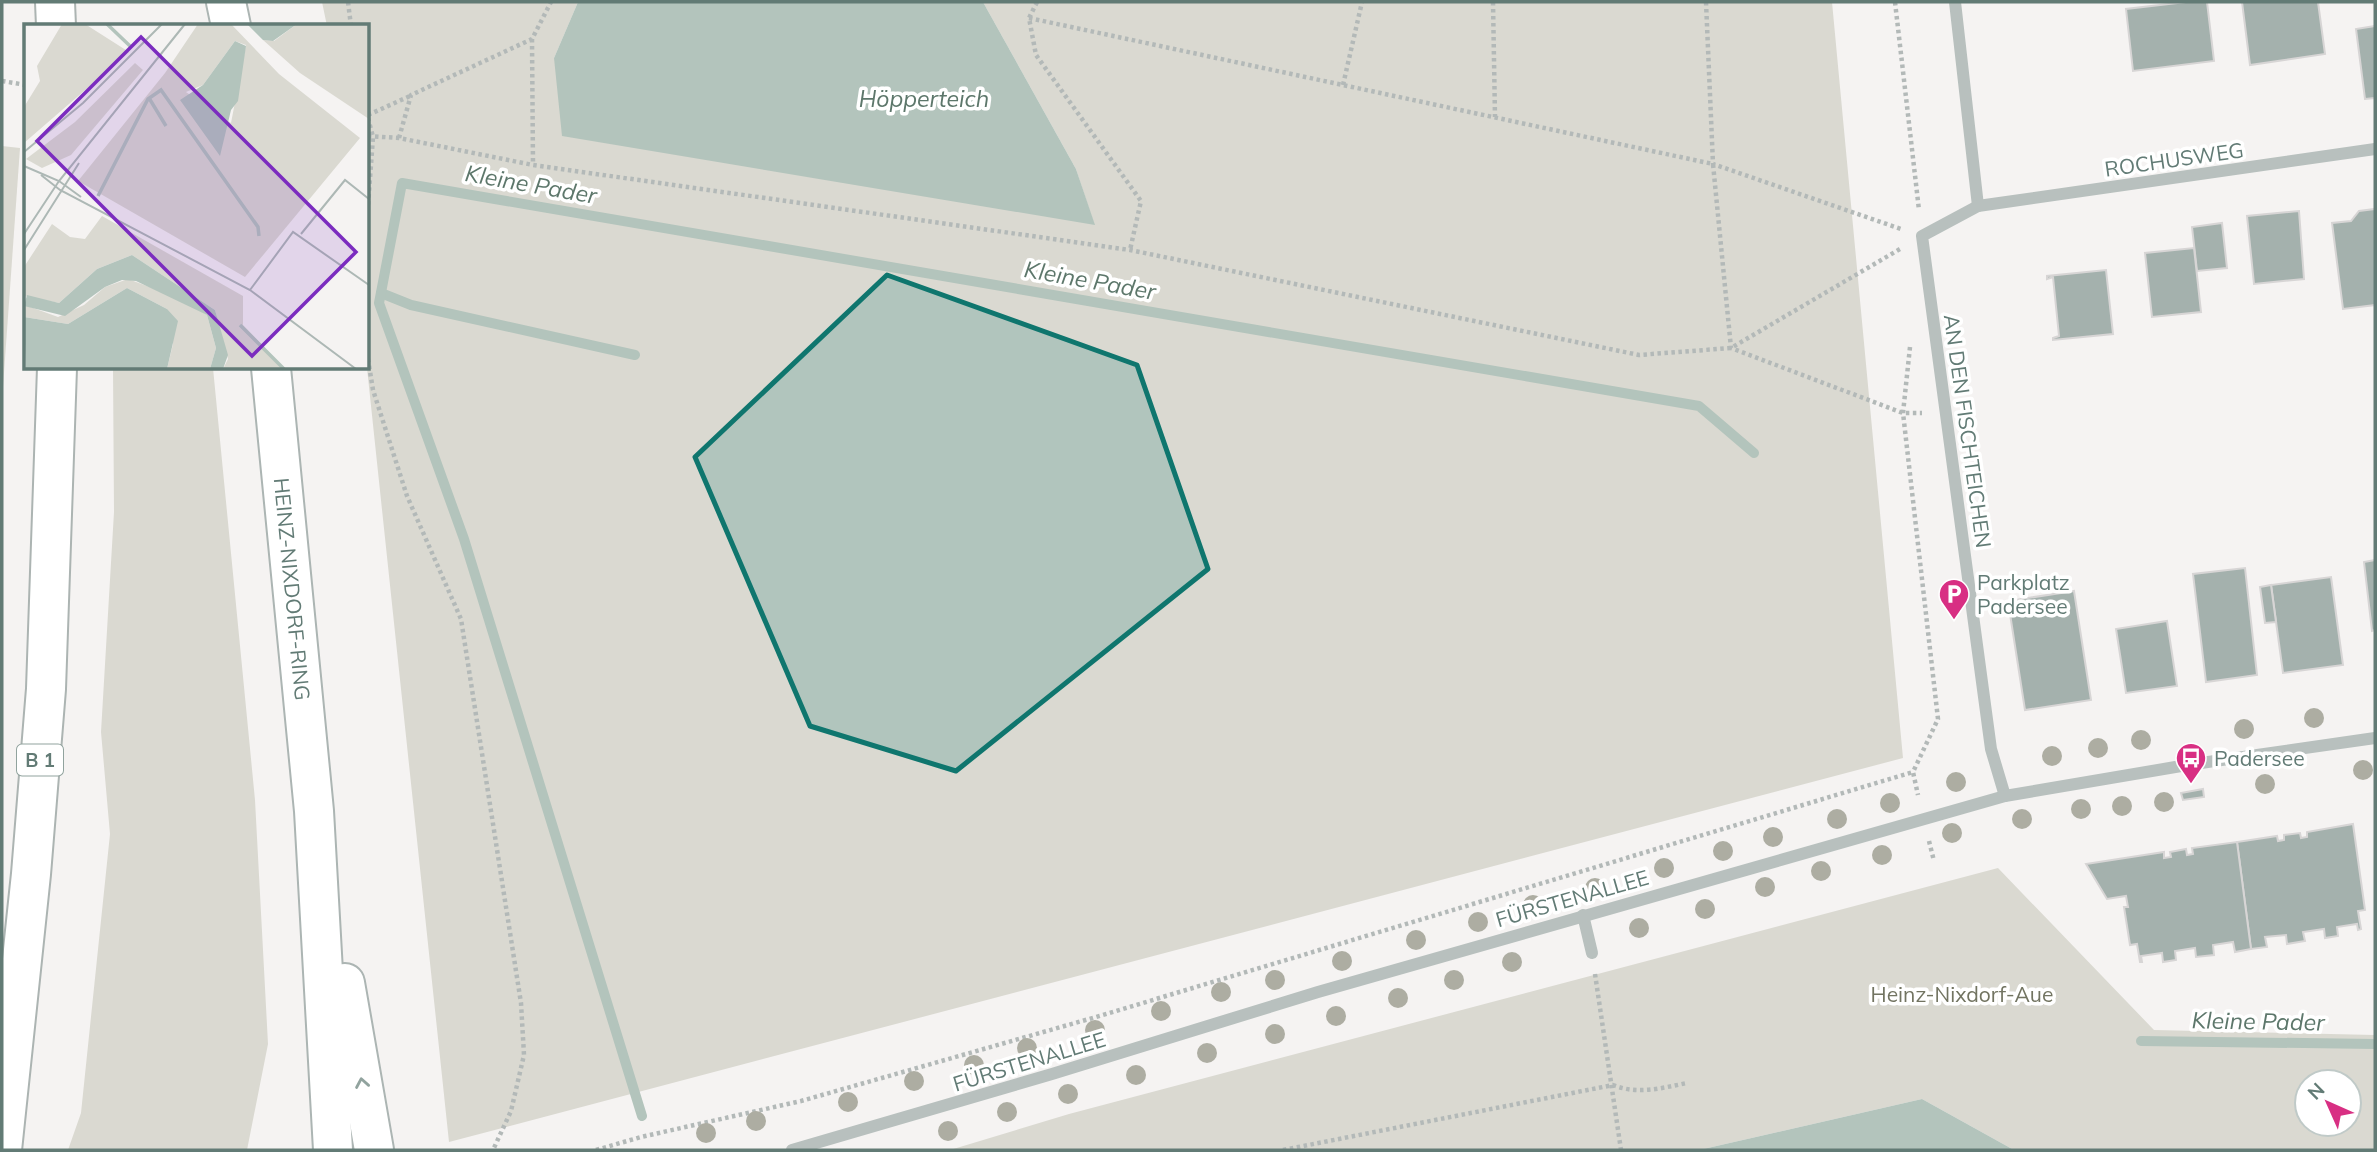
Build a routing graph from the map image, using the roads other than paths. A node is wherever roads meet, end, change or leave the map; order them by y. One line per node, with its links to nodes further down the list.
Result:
1 (55, 2): 4 (main road)
2 (226, 2): 5 (main road)
3 (1955, 2): 7 (street)
4 (56, 24)
5 (230, 24)
6 (2375, 149): 7 (street, ROCHUSWEG)
7 (1978, 206): 11 (street, AN DEN FISCHTEICHEN)
8 (57, 369): 15 (main road, B 1)
9 (271, 369): 12 (main road, HEINZ-NIXDORF-RING)
10 (2375, 738): 11 (street, FÜRSTENALLEE)
11 (2005, 796): 13 (street, FÜRSTENALLEE)
12 (314, 811): 16 (main road, HEINZ-NIXDORF-RING); 17 (main road, HEINZ-NIXDORF-RING, one-way to 12)
13 (1583, 915): 14 (street); 18 (street, FÜRSTENALLEE)
14 (1592, 953)
15 (2, 1150)
16 (334, 1150)
17 (374, 1150)
18 (792, 1150)

